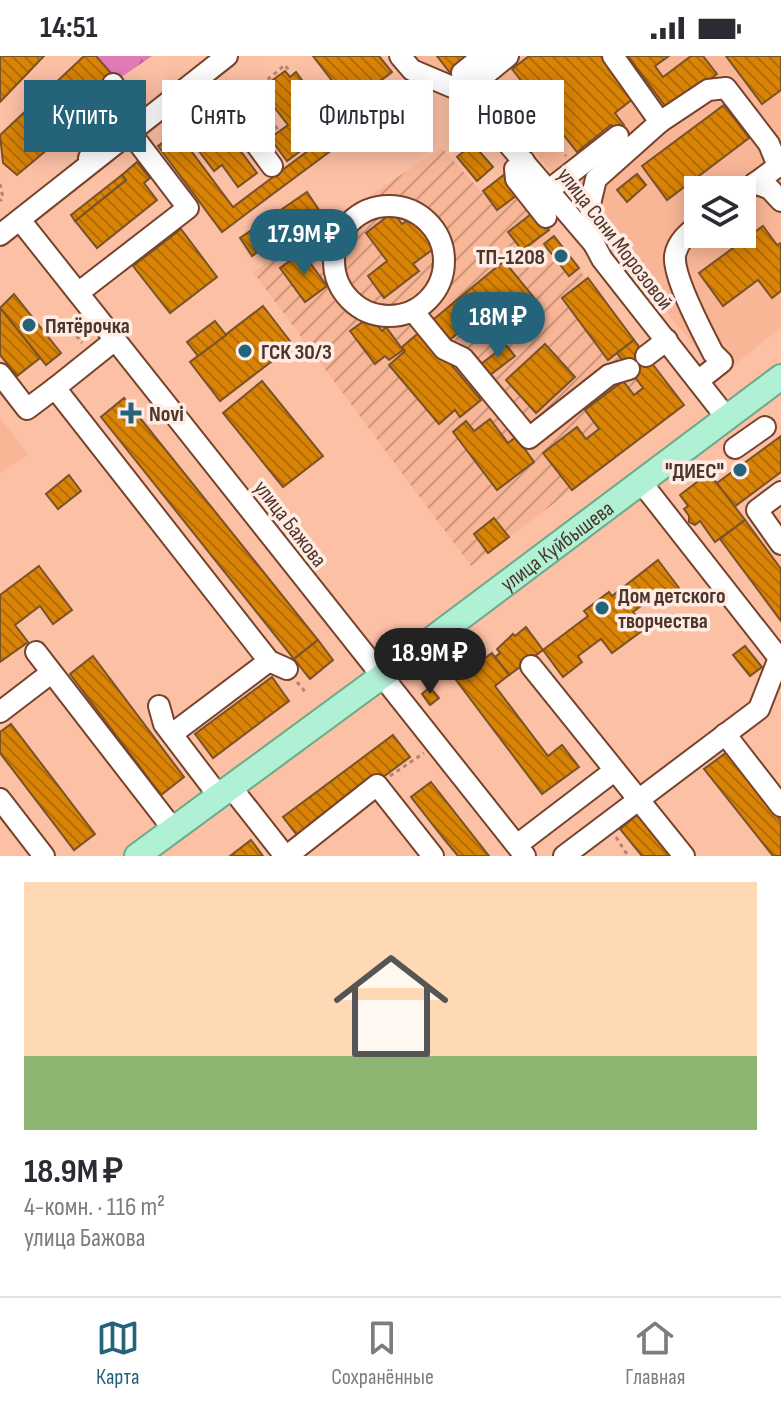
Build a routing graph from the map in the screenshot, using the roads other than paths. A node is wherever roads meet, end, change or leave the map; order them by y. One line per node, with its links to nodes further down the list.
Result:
1 (227, 56): 6 (street)
2 (400, 56): 9 (street)
3 (483, 56): 7 (street)
4 (508, 56): 8 (street)
5 (613, 56): 12 (street)
6 (199, 65)
7 (463, 80)
8 (479, 80)
9 (449, 86)
10 (162, 106): 11 (street)
11 (146, 119)
12 (660, 122): 20 (street); 31 (street)
13 (618, 136): 25 (street)
14 (92, 152): 22 (street)
15 (105, 152): 22 (street)
16 (145, 152): 32 (street)
17 (262, 152): 21 (street)
18 (516, 152): 19 (street, улица Сони Морозовой)
19 (524, 161): 25 (street, улица Сони Морозовой); 27 (street)
20 (780, 165): 23 (street)
21 (272, 166)
22 (84, 169): 28 (street)
23 (756, 182)
24 (756, 188): 26 (street)
25 (549, 190): 31 (street, улица Сони Морозовой)
26 (781, 201)
27 (546, 217)
28 (20, 220): 29 (street); 32 (street, улица Бажова)
29 (0, 235)
30 (684, 236): 40 (street)
31 (594, 244): 35 (street, улица Сони Морозовой)
32 (78, 293): 34 (street, улица Бажова)
33 (413, 311): 33 (street); 37 (street)
34 (115, 340): 41 (street); 50 (street, улица Бажова)
35 (667, 340): 36 (street); 40 (street, улица Сони Морозовой)
36 (646, 356)
37 (629, 369)
38 (0, 374): 41 (street)
39 (781, 377): 42 (main road, улица Куйбышева)
40 (698, 381): 42 (street, улица Сони Морозовой)
41 (55, 388): 54 (street)
42 (729, 415): 43 (street, улица Сони Морозовой); 44 (main road, улица Куйбышева)
43 (750, 437)
44 (641, 482): 50 (main road, улица Куйбышева); 51 (street)
45 (781, 492): 46 (street)
46 (781, 544)
47 (36, 652): 49 (street)
48 (531, 666): 56 (street)
49 (51, 673): 53 (street); 61 (street)
50 (382, 675): 57 (main road, улица Куйбышева); 62 (street, улица Бажова)
51 (776, 687): 55 (street)
52 (159, 706): 54 (street)
53 (0, 712)
54 (172, 734): 57 (street)
55 (725, 734): 59 (street); 60 (street)
56 (614, 771): 59 (street); 62 (street)
57 (224, 790): 61 (main road, улица Куйбышева); 65 (street)
58 (0, 799): 63 (street)
59 (639, 799): 67 (street); 68 (street)
60 (781, 806)
61 (173, 829): 64 (main road, улица Куйбышева)
62 (521, 850)
63 (44, 856)
64 (137, 856)
65 (286, 856): 66 (street)
66 (433, 856)
67 (564, 856)
68 (684, 856)

